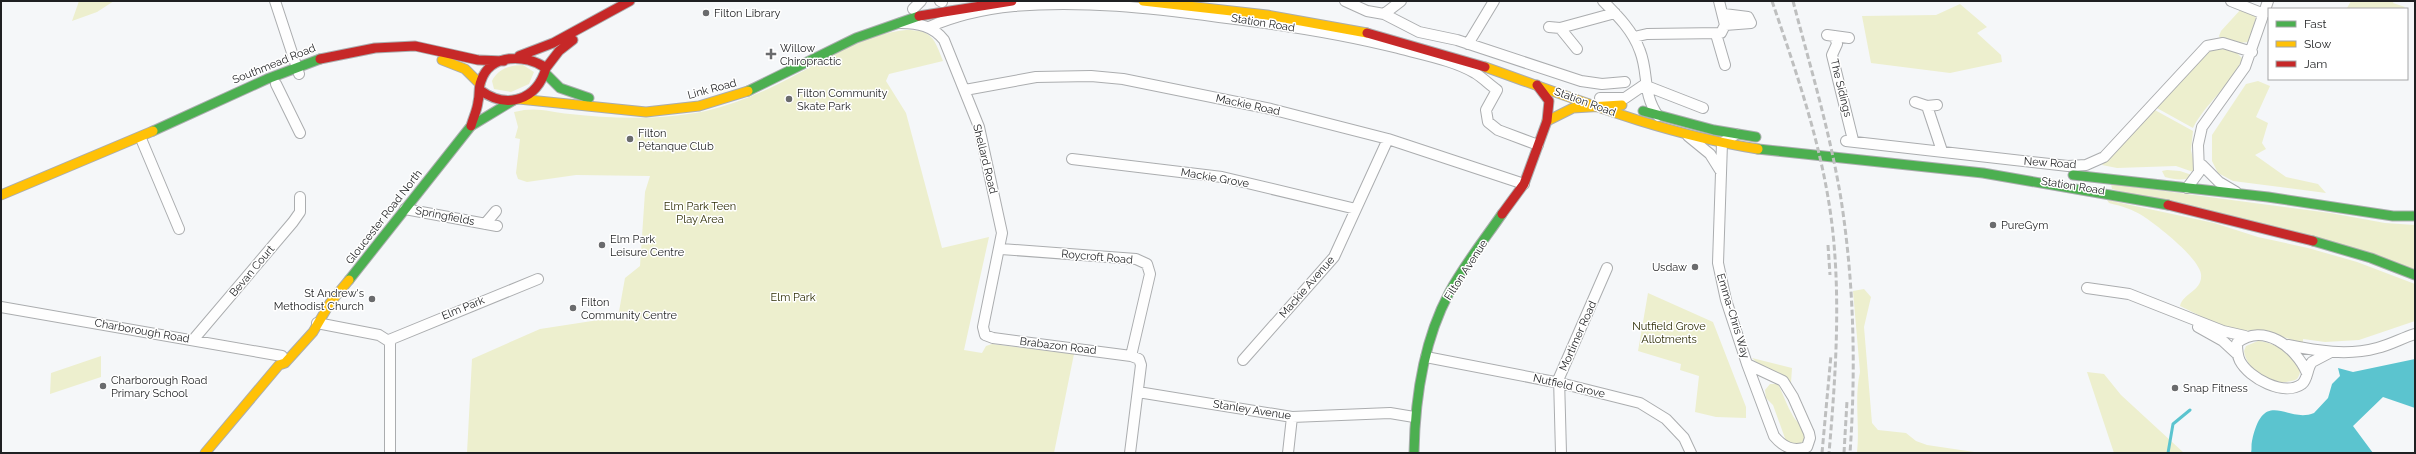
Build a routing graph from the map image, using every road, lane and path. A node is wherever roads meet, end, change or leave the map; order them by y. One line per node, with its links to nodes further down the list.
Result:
1 (275, 1): 35 (street)
2 (630, 1): 32 (main road)
3 (921, 1): 16 (street)
4 (943, 1): 16 (main road)
5 (1012, 1): 21 (main road)
6 (1143, 1): 40 (main road, Station Road)
7 (1216, 1): 47 (main road, Station Road)
8 (1345, 1): 18 (street, Station Road)
9 (1400, 1): 18 (street)
10 (1494, 1): 29 (street)
11 (1603, 1): 17 (street)
12 (1719, 1): 19 (street)
13 (2231, 1): 20 (street)
14 (2268, 1): 20 (street)
15 (640, 4): 36 (main road)
16 (913, 9): 37 (main road)
17 (1615, 13): 25 (street); 27 (street)
18 (1384, 14): 29 (street, Station Road)
19 (1724, 14): 22 (street); 22 (street)
20 (2264, 14): 31 (street)
21 (897, 23): 23 (street, Shellard Road); 43 (main road, Link Road)
22 (1725, 25): 26 (street)
23 (929, 27): 44 (street, Shellard Road); 63 (street, Station Road)
24 (1549, 27): 25 (street)
25 (1560, 28): 30 (street)
26 (1716, 34): 27 (street); 33 (street)
27 (1634, 37): 41 (street)
28 (1850, 38): 59 (street, The Sidings)
29 (1468, 44): 38 (street, Station Road)
30 (1577, 49)
31 (2252, 52): 66 (street, New Road); 68 (street)
32 (514, 58): 34 (main road); 36 (main road)
33 (1714, 59)
34 (504, 61): 35 (main road, Southmead Road); 42 (main road)
35 (297, 66): 39 (main road, Southmead Road); 42 (main road, Southmead Road); 65 (main road, Southmead Road)
36 (546, 71): 37 (main road, Link Road); 45 (main road)
37 (765, 76): 43 (main road)
38 (1625, 82)
39 (276, 84): 54 (street); 60 (main road, Southmead Road)
40 (1537, 85): 46 (main road, Station Road); 50 (main road)
41 (1644, 85): 47 (street); 49 (street); 51 (street)
42 (480, 87): 45 (main road); 53 (main road, Gloucester Road North)
43 (755, 88): 45 (main road, Link Road)
44 (965, 90): 58 (street, Mackie Road); 83 (street, Shellard Road)
45 (516, 99): 53 (main road, Gloucester Road North)
46 (1575, 99): 47 (main road); 50 (main road)
47 (1599, 102): 51 (main road, Station Road); 52 (main road); 56 (main road, Station Road)
48 (1915, 102): 66 (street)
49 (1703, 108)
50 (1549, 110): 52 (main road, Filton Avenue)
51 (1658, 116): 55 (main road, Station Road)
52 (1547, 121): 63 (main road, Filton Avenue)
53 (471, 126): 76 (main road, Gloucester Road North)
54 (300, 133)
55 (1736, 134): 57 (main road, Station Road); 61 (street)
56 (1688, 136): 61 (main road, Station Road); 70 (street)
57 (1764, 138)
58 (1388, 139): 71 (street, Mackie Road); 77 (street, Mackie Avenue)
59 (1850, 140): 66 (street, New Road)
60 (142, 141): 62 (main road, Southmead Road); 82 (street)
61 (1722, 143): 70 (street, Emma-Chris Way); 85 (main road, Station Road)
62 (132, 145): 65 (main road); 69 (main road, Southmead Road)
63 (1538, 145): 71 (main road, Filton Avenue)
64 (1837, 146): 72 (main road, Station Road)
65 (109, 148): 69 (main road, Southmead Road)
66 (1942, 151)
67 (1072, 159): 77 (street, Mackie Grove)
68 (2202, 165): 72 (street); 73 (street)
69 (67, 168): 74 (main road, Southmead Road)
70 (1721, 172): 103 (street, Emma-Chris Way)
71 (1524, 184): 100 (main road, Filton Avenue)
72 (2186, 188): 73 (main road, Station Road)
73 (2240, 194): 79 (main road, Station Road)
74 (1, 195)
75 (300, 197): 94 (street, Bevan Court)
76 (405, 209): 80 (street, Springfields); 90 (main road, Gloucester Road North)
77 (1356, 210): 102 (street, Mackie Avenue)
78 (496, 211): 80 (street, Springfields)
79 (2415, 216)
80 (485, 224): 81 (street, Springfields)
81 (497, 226)
82 (179, 229)
83 (1001, 249): 92 (street, Shellard Road); 99 (street, Roycroft Road)
84 (1607, 268): 106 (street, Mortimer Road)
85 (2415, 275)
86 (538, 279): 95 (street, Elm Park)
87 (2087, 288): 89 (street)
88 (1, 307): 94 (street, Charborough Road)
89 (2164, 307): 93 (street); 98 (street)
90 (317, 324): 95 (street); 101 (main road, Gloucester Road North)
91 (2415, 334): 97 (street)
92 (985, 335): 99 (street, Brabazon Road)
93 (2245, 336): 96 (street); 98 (street)
94 (193, 340): 101 (street, Charborough Road)
95 (389, 340): 112 (street)
96 (2286, 344): 97 (street); 105 (street)
97 (2331, 352): 105 (street)
98 (2236, 353): 105 (street)
99 (1131, 356): 108 (street)
100 (1426, 357): 106 (street, Nutfield Grove); 110 (main road, Filton Avenue)
101 (280, 360): 111 (main road, Gloucester Road North)
102 (1243, 360)
103 (1747, 364): 104 (street, Emma-Chris Way); 107 (street, Emma-Chris Way)
104 (1764, 373): 107 (street); 107 (street, Emma-Chris Way)
105 (2307, 373)
106 (1560, 383): 116 (street, Mortimer Road); 117 (street, Nutfield Grove)
107 (1756, 388)
108 (1138, 392): 109 (street, Stanley Avenue); 113 (street)
109 (1292, 417): 110 (street, Stanley Avenue); 114 (street)
110 (1414, 417): 115 (main road, Filton Avenue)
111 (205, 453)
112 (390, 453)
113 (1130, 453)
114 (1288, 453)
115 (1414, 453)
116 (1561, 453)
117 (1691, 453)

